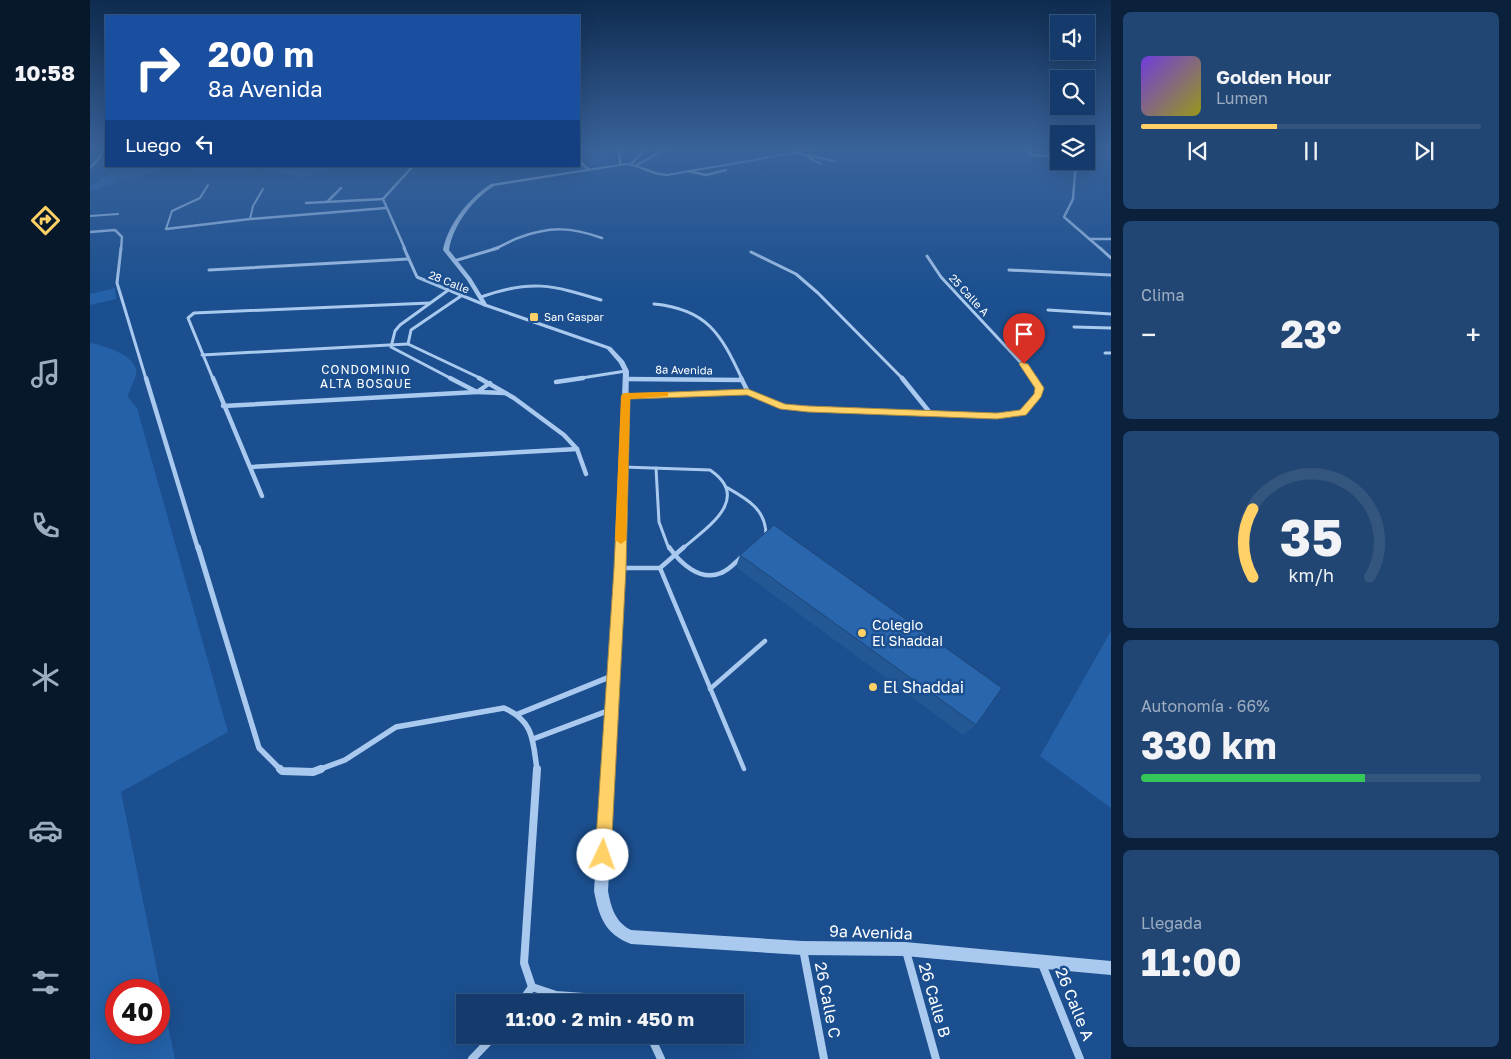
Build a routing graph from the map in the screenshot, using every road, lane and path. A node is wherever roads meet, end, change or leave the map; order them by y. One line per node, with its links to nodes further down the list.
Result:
1 (199, 198): 13 (lane)
2 (258, 198): 12 (lane)
3 (331, 198): 7 (street)
4 (478, 198): 22 (street)
5 (1073, 198): 16 (street)
6 (383, 199): 7 (street); 9 (street, 28 Calle)
7 (328, 201): 8 (street)
8 (306, 202)
9 (386, 208): 12 (street); 21 (street, 28 Calle)
10 (118, 214): 11 (lane)
11 (90, 216)
12 (250, 219): 13 (street)
13 (166, 229)
14 (90, 232): 69 (street)
15 (602, 238): 22 (street)
16 (1088, 239): 17 (street); 20 (street)
17 (1111, 239)
18 (751, 252): 52 (street)
19 (926, 256): 46 (street, 25 Calle A)
20 (1111, 258)
21 (408, 259): 23 (street); 26 (street, 28 Calle)
22 (454, 261): 28 (street)
23 (209, 270)
24 (1009, 270): 25 (street)
25 (1111, 275)
26 (447, 291): 27 (street, 28 Calle); 30 (street)
27 (461, 296): 32 (street, 28 Calle); 37 (street)
28 (481, 297): 29 (street); 32 (street)
29 (601, 300)
30 (430, 302): 38 (street); 41 (street)
31 (654, 304): 43 (street)
32 (485, 305): 42 (street)
33 (1048, 310): 34 (street)
34 (1111, 314)
35 (1074, 327): 36 (street)
36 (1111, 328)
37 (408, 344): 38 (street); 45 (street)
38 (391, 347): 41 (street); 47 (street)
39 (1105, 353): 40 (street)
40 (1111, 353)
41 (202, 355): 51 (street)
42 (626, 375): 43 (street, 8a Avenida); 44 (street, 8a Avenida); 50 (street)
43 (742, 380): 48 (street)
44 (556, 382)
45 (490, 383): 47 (street); 49 (street)
46 (1040, 388): 52 (street, 8a Avenida)
47 (477, 392): 49 (street); 51 (street)
48 (748, 392): 50 (street, 8a Avenida); 52 (street, 8a Avenida)
49 (506, 393): 53 (street)
50 (625, 396): 55 (street)
51 (223, 406): 54 (street)
52 (931, 414)
53 (577, 449): 54 (street); 57 (street)
54 (251, 467): 59 (street)
55 (623, 467): 56 (lane); 63 (street)
56 (656, 468): 58 (lane); 62 (lane)
57 (586, 474)
58 (726, 487): 60 (lane); 62 (lane)
59 (262, 496)
60 (759, 543)
61 (746, 554): 62 (lane)
62 (675, 557): 64 (lane)
63 (620, 568): 64 (lane); 66 (street)
64 (660, 568): 67 (lane)
65 (765, 641): 67 (lane)
66 (612, 676): 68 (street); 69 (street)
67 (710, 688): 71 (lane)
68 (611, 710): 70 (street); 72 (street, 9a Avenida)
69 (518, 714): 70 (street)
70 (533, 739): 76 (street)
71 (744, 769)
72 (802, 948): 73 (street, 9a Avenida); 83 (street, 26 Calle C)
73 (905, 949): 74 (street, 9a Avenida); 84 (street, 26 Calle B)
74 (1041, 961): 75 (street, 9a Avenida); 85 (street, 26 Calle A)
75 (1111, 968)
76 (532, 987): 77 (street); 78 (street)
77 (527, 994)
78 (553, 994)
79 (486, 1044): 81 (street)
80 (654, 1044): 82 (street)
81 (472, 1059)
82 (661, 1059)
83 (824, 1059)
84 (936, 1059)
85 (1080, 1059)

